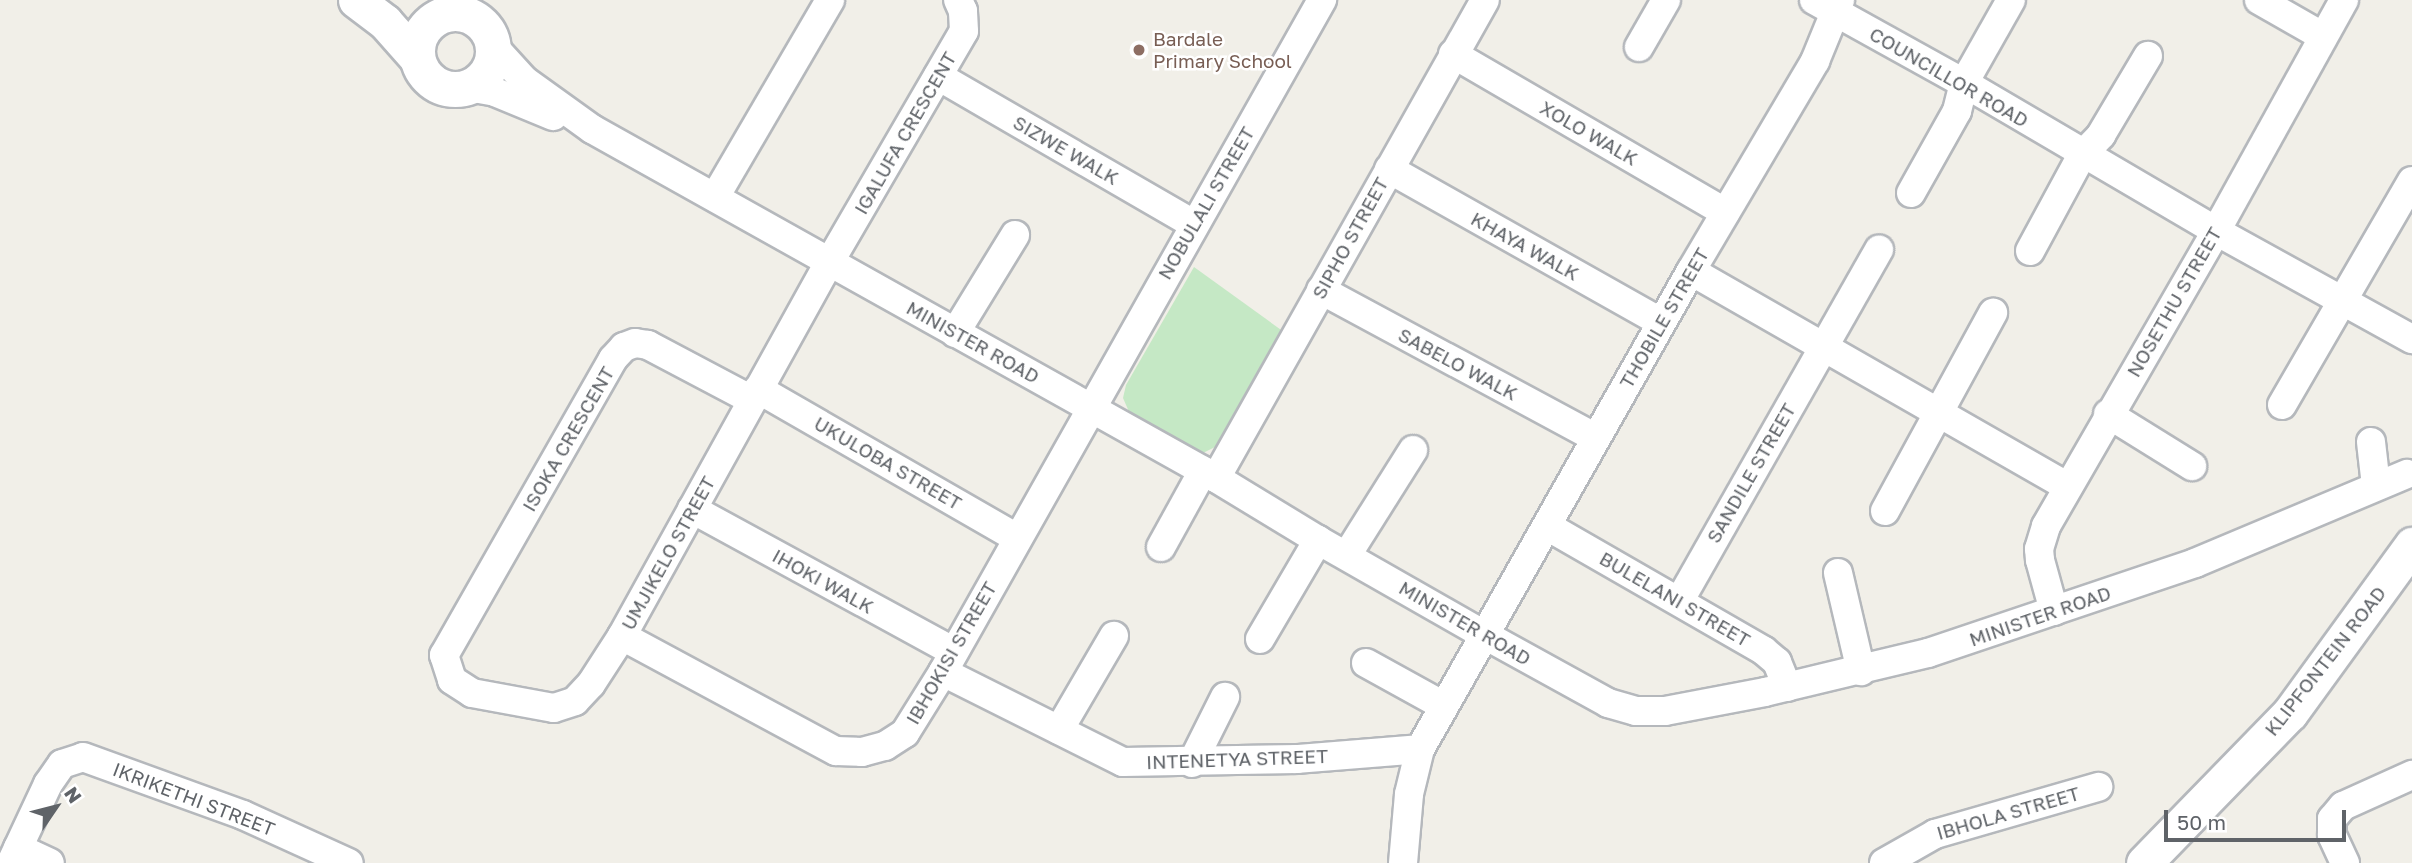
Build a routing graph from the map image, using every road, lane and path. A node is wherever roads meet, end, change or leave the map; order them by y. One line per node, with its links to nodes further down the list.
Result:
1 (356, 0): 19 (street)
2 (390, 0): 13 (street)
3 (499, 0): 15 (street)
4 (830, 0): 28 (street)
5 (958, 0): 20 (street, IGALUFA CRESCENT)
6 (1322, 0): 30 (street, NOBULALI STREET)
7 (1485, 0): 17 (street, SIPHO STREET)
8 (1666, 0): 16 (street)
9 (2011, 0): 21 (street)
10 (2259, 0): 14 (street)
11 (2344, 0): 14 (street, NOSETHU STREET)
12 (1830, 4): 21 (street, COUNCILLOR ROAD); 29 (street, THOBILE STREET)
13 (451, 10): 15 (street); 19 (street)
14 (2322, 36): 31 (street, NOSETHU STREET)
15 (492, 41): 22 (street); 23 (street, MINISTER ROAD)
16 (1639, 47)
17 (1453, 54): 25 (street, SIPHO STREET); 29 (street, XOLO WALK)
18 (2148, 56): 24 (street)
19 (417, 58): 22 (street)
20 (938, 76): 30 (street, SIZWE WALK); 35 (street, IGALUFA CRESCENT)
21 (1964, 83): 24 (street, COUNCILLOR ROAD); 27 (street)
22 (468, 87): 23 (street, MINISTER ROAD)
23 (592, 129): 28 (street, MINISTER ROAD)
24 (2082, 155): 31 (street, COUNCILLOR ROAD); 34 (street)
25 (1389, 169): 37 (street, SIPHO STREET); 40 (street, KHAYA WALK)
26 (2412, 181): 38 (street)
27 (1911, 193)
28 (715, 197): 35 (street, MINISTER ROAD)
29 (1725, 212): 36 (street, THOBILE STREET)
30 (1193, 224): 46 (street, NOBULALI STREET)
31 (2216, 232): 38 (street, COUNCILLOR ROAD); 48 (street, NOSETHU STREET)
32 (1015, 234): 41 (street)
33 (1879, 249): 43 (street, SANDILE STREET)
34 (2029, 251)
35 (829, 262): 41 (street, MINISTER ROAD); 44 (street, UMJIKELO STREET)
36 (1691, 271): 40 (street, THOBILE STREET); 43 (street)
37 (1321, 290): 49 (street, SABELO WALK); 53 (street, SIPHO STREET)
38 (2341, 301): 42 (street, COUNCILLOR ROAD); 45 (street)
39 (1993, 313): 47 (street)
40 (1661, 322): 49 (street, THOBILE STREET)
41 (955, 332): 46 (street, MINISTER ROAD)
42 (2412, 339)
43 (1823, 346): 47 (street); 66 (street, SANDILE STREET)
44 (755, 394): 57 (street, UMJIKELO STREET); 60 (street, UKULOBA STREET); 72 (street, ISOKA CRESCENT)
45 (2282, 405)
46 (1091, 408): 53 (street, MINISTER ROAD); 60 (street, IBHOKISI STREET)
47 (1938, 412): 55 (street); 58 (street)
48 (2108, 414): 52 (street); 55 (street, NOSETHU STREET)
49 (1596, 438): 59 (street, THOBILE STREET)
50 (2371, 442): 56 (street)
51 (1413, 450): 64 (street)
52 (2192, 466)
53 (1209, 474): 61 (street, MINISTER ROAD); 63 (street, SIPHO STREET)
54 (2407, 474): 56 (street, MINISTER ROAD)
55 (2067, 486): 67 (street, NOSETHU STREET)
56 (2376, 486): 67 (street, MINISTER ROAD)
57 (692, 509): 69 (street, UMJIKELO STREET); 73 (street, IHOKI WALK)
58 (1885, 511)
59 (1547, 526): 66 (street, BULELANI STREET); 68 (street, THOBILE STREET)
60 (1017, 538): 73 (street, IBHOKISI STREET)
61 (1318, 540): 64 (street, MINISTER ROAD); 71 (street)
62 (2412, 545): 89 (street, KLIPFONTEIN ROAD)
63 (1161, 547)
64 (1347, 555): 68 (street, MINISTER ROAD)
65 (1838, 573): 75 (street)
66 (1680, 600): 76 (street, BULELANI STREET)
67 (2054, 611): 75 (street, MINISTER ROAD)
68 (1483, 634): 76 (street, MINISTER ROAD); 78 (street)
69 (622, 636): 72 (street, UMJIKELO STREET); 73 (street, IBHOKISI STREET)
70 (1114, 636): 79 (street)
71 (1260, 639)
72 (444, 655)
73 (948, 662): 79 (street, INTENETYA STREET)
74 (1366, 663): 78 (street)
75 (1861, 671): 76 (street, MINISTER ROAD)
76 (1787, 687)
77 (1226, 697): 81 (street)
78 (1444, 706): 80 (street)
79 (1059, 730): 81 (street, INTENETYA STREET)
80 (1420, 749): 81 (street, INTENETYA STREET); 87 (street)
81 (1192, 763)
82 (2412, 775): 90 (street)
83 (2098, 787): 88 (street, IBHOLA STREET)
84 (14, 856): 85 (street); 86 (street, IKRIKETHI STREET)
85 (50, 863)
86 (349, 863)
87 (1403, 863)
88 (1884, 863)
89 (2144, 863)
90 (2345, 863)

